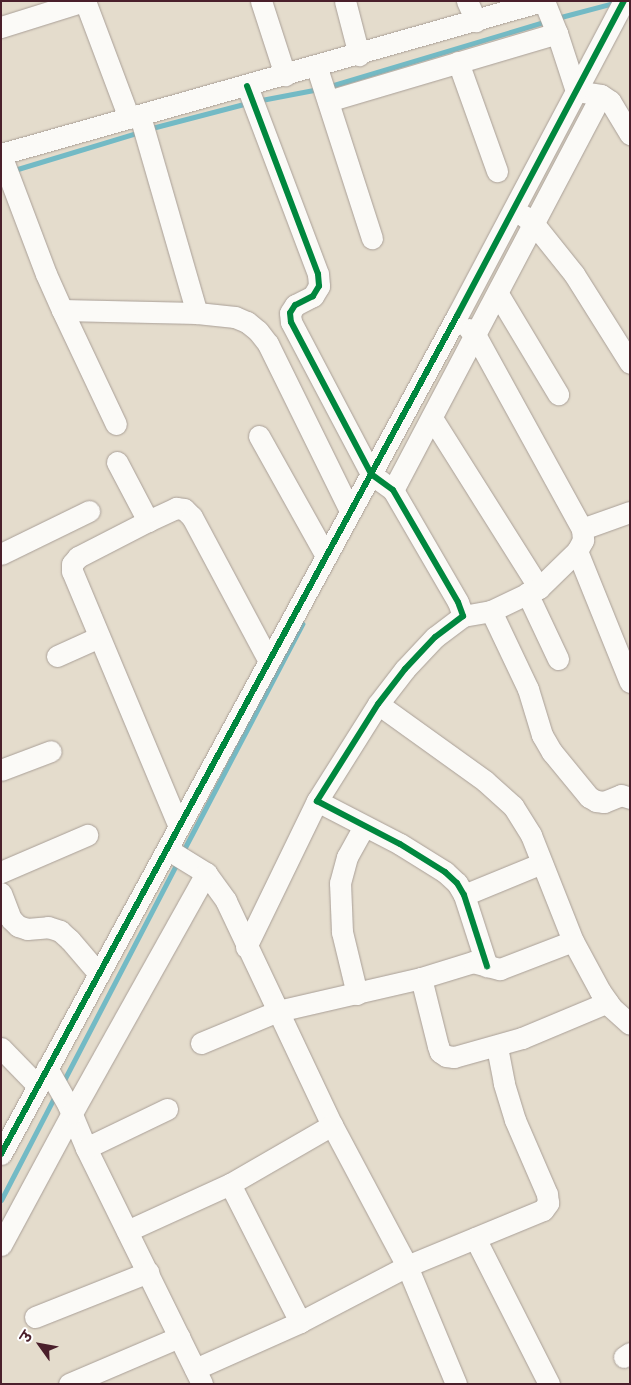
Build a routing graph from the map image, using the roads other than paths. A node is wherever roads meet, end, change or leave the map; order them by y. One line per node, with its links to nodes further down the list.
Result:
1 (84, 1): 8 (street); 15 (street)
2 (261, 1): 11 (street)
3 (345, 1): 9 (street)
4 (467, 1): 7 (street)
5 (624, 1): 13 (street)
6 (549, 14): 7 (street); 10 (street); 13 (street)
7 (476, 21): 9 (street)
8 (1, 27)
9 (359, 55): 12 (street)
10 (458, 62): 12 (street); 18 (street)
11 (285, 75): 12 (street); 14 (street)
12 (322, 83): 20 (street)
13 (589, 93): 16 (street); 19 (street)
14 (251, 96): 15 (street); 32 (street)
15 (139, 123): 17 (street); 23 (street)
16 (630, 134)
17 (4, 163): 22 (street)
18 (497, 171)
19 (524, 217): 21 (street); 24 (street); 26 (street)
20 (372, 238)
21 (498, 294): 25 (street); 27 (street)
22 (62, 310): 23 (street); 29 (street)
23 (197, 313): 34 (street)
24 (457, 316): 25 (street); 32 (street)
25 (476, 336): 28 (street); 37 (street)
26 (630, 364)
27 (558, 394)
28 (432, 418): 32 (street); 41 (street)
29 (116, 424)
30 (259, 436): 40 (street)
31 (117, 462): 36 (street)
32 (384, 482): 34 (street); 43 (street)
33 (89, 511): 39 (street)
34 (350, 511): 40 (street)
35 (630, 512): 37 (street)
36 (148, 522): 44 (street); 47 (street)
37 (582, 529): 38 (street)
38 (577, 551): 41 (street); 48 (street)
39 (1, 554)
40 (326, 556): 47 (street)
41 (533, 590): 42 (street); 46 (street)
42 (491, 611): 43 (street); 52 (street)
43 (463, 616): 49 (street)
44 (99, 637): 45 (street); 55 (street)
45 (57, 656)
46 (558, 659)
47 (269, 661): 55 (street)
48 (630, 682)
49 (378, 704): 53 (street); 58 (street)
50 (51, 751): 51 (street)
51 (1, 770)
52 (630, 798)
53 (316, 801): 54 (street); 63 (street)
54 (364, 826): 61 (street); 67 (street)
55 (179, 827): 57 (street)
56 (87, 835): 59 (street)
57 (186, 860): 63 (street); 65 (street); 75 (street)
58 (542, 863): 61 (street); 62 (street)
59 (1, 872)
60 (1, 893): 65 (street)
61 (464, 895): 64 (street)
62 (573, 941): 64 (street); 68 (street)
63 (246, 947): 69 (street)
64 (487, 966): 66 (street)
65 (99, 974): 74 (street)
66 (421, 978): 67 (street); 72 (street)
67 (356, 994): 69 (street)
68 (608, 1002): 70 (street); 72 (street)
69 (278, 1012): 71 (street); 77 (street)
70 (630, 1024)
71 (201, 1043)
72 (497, 1047): 82 (street)
73 (1, 1048): 74 (street)
74 (42, 1077): 75 (street); 79 (street)
75 (66, 1102): 78 (street); 83 (street)
76 (167, 1109): 78 (street)
77 (332, 1125): 80 (street); 84 (street)
78 (86, 1148): 81 (street)
79 (1, 1154)
80 (230, 1184): 81 (street); 87 (street)
81 (127, 1231): 85 (street)
82 (475, 1238): 84 (street); 92 (street)
83 (1, 1245)
84 (407, 1266): 87 (street); 91 (street)
85 (148, 1272): 86 (street); 88 (street)
86 (35, 1317)
87 (300, 1322): 89 (street)
88 (179, 1337): 89 (street); 90 (street)
89 (199, 1377)
90 (69, 1384)
91 (456, 1384)
92 (549, 1384)

